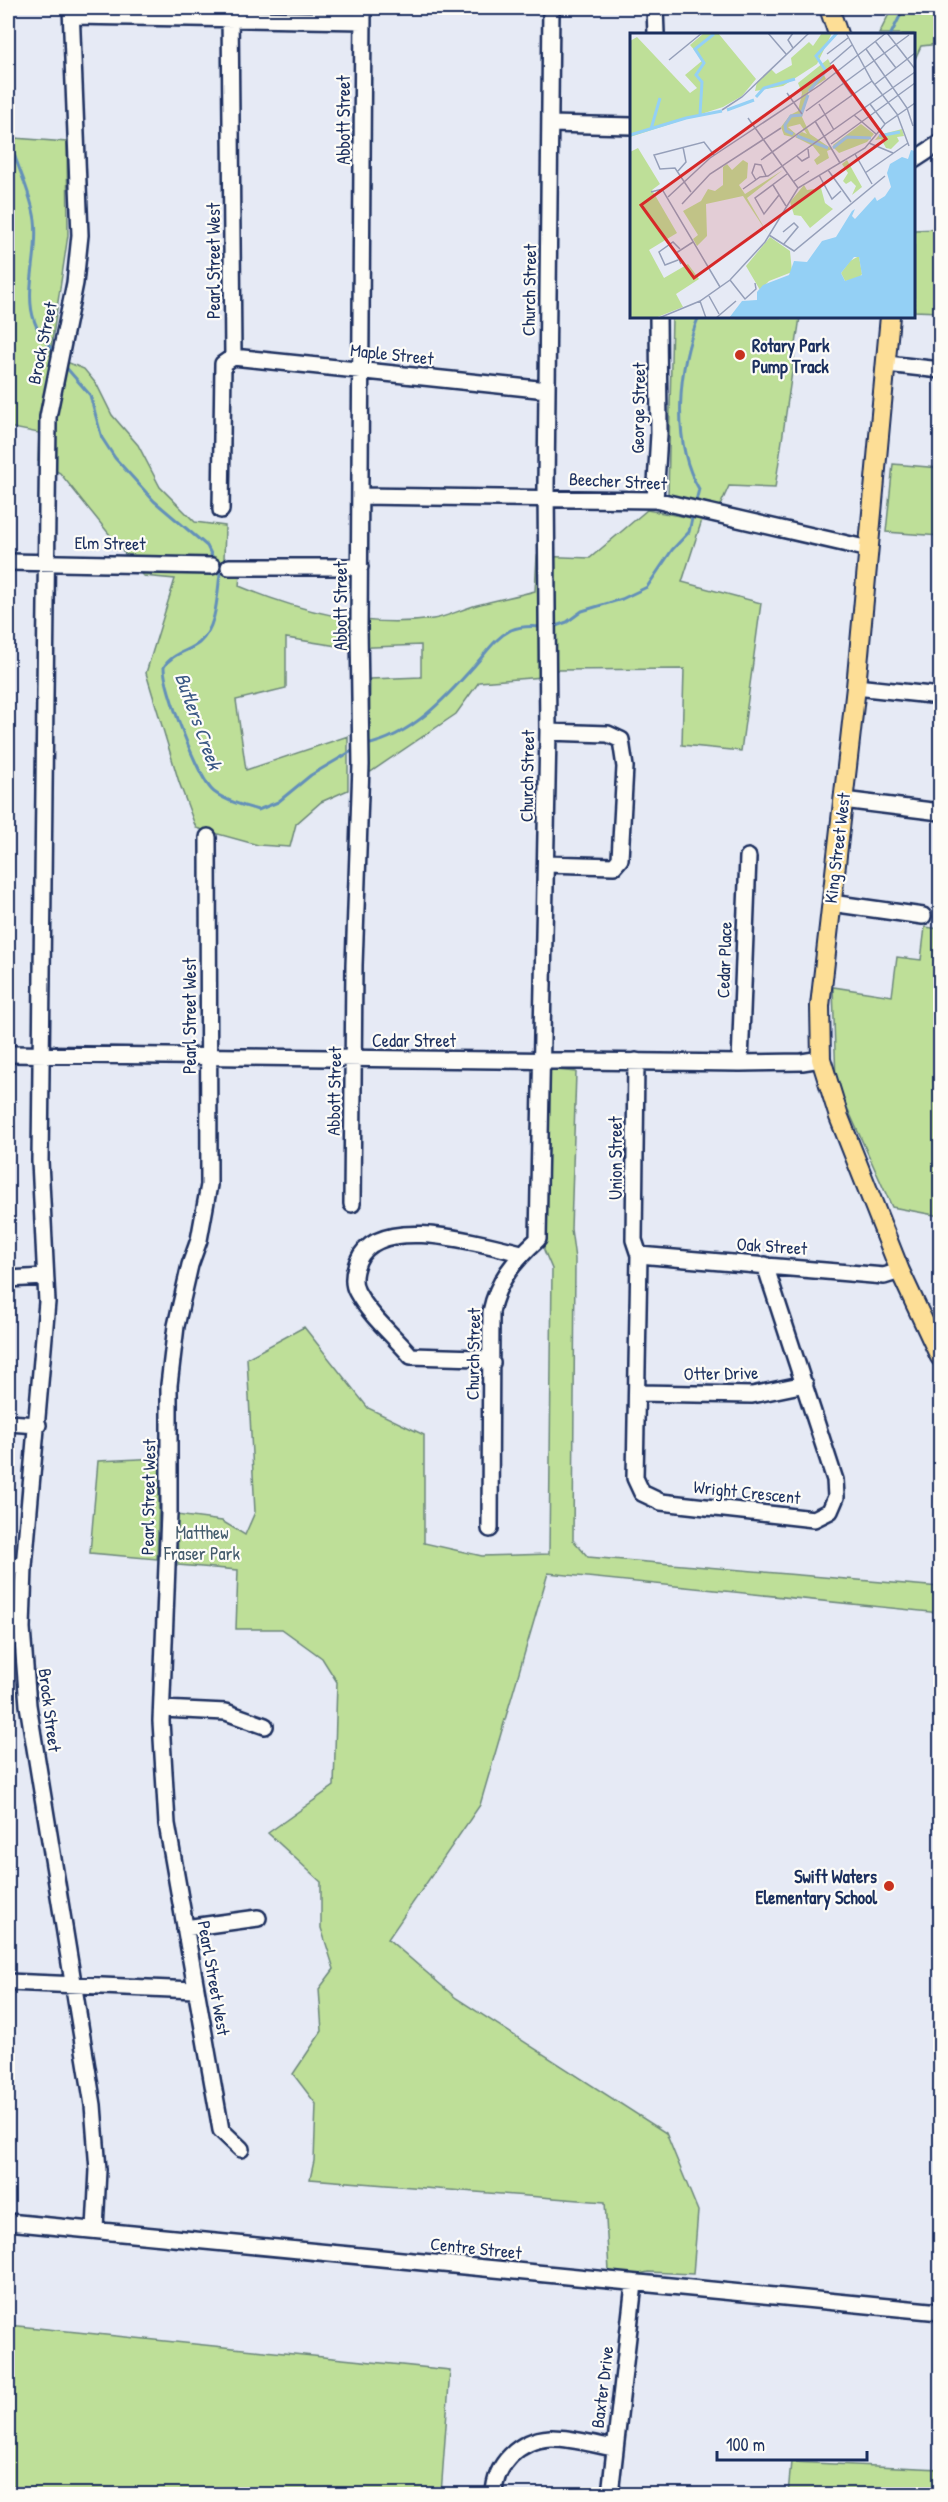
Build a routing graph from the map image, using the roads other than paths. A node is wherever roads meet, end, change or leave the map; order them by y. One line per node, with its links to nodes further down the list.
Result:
1 (551, 8): 9 (street, Church Street)
2 (655, 8): 7 (street)
3 (829, 8): 8 (main road)
4 (72, 12): 5 (street); 25 (street, Brock Street)
5 (230, 13): 6 (street); 15 (street, Pearl Street West)
6 (363, 14): 17 (street, Abbott Street)
7 (656, 33)
8 (838, 33)
9 (550, 124): 10 (street); 19 (street, Church Street)
10 (630, 126)
11 (940, 143): 12 (street)
12 (915, 159)
13 (658, 318): 22 (street, George Street)
14 (890, 318): 16 (main road, King Street West)
15 (232, 357): 17 (street, Maple Street); 23 (street, Pearl Street West)
16 (887, 364): 18 (street); 24 (main road, King Street West)
17 (361, 370): 19 (street, Maple Street); 20 (street, Abbott Street)
18 (940, 370)
19 (547, 390): 21 (street, Church Street)
20 (360, 496): 21 (street, Beecher Street); 29 (street, Abbott Street)
21 (546, 498): 22 (street, Beecher Street); 32 (street, Church Street)
22 (655, 500): 24 (street, Beecher Street)
23 (221, 510)
24 (869, 549): 30 (main road, King Street West)
25 (45, 561): 26 (street, Elm Street); 27 (street, Elm Street); 41 (street, Brock Street)
26 (8, 562)
27 (212, 567)
28 (229, 567): 29 (street)
29 (360, 567): 43 (street, Abbott Street)
30 (856, 687): 31 (street); 33 (main road, King Street West)
31 (940, 696)
32 (548, 732): 37 (street, Church Street); 37 (street)
33 (843, 800): 34 (street); 38 (main road, King Street West)
34 (940, 812)
35 (208, 837): 42 (street, Pearl Street West)
36 (748, 857): 47 (street, Cedar Place)
37 (546, 864): 45 (street, Church Street)
38 (831, 903): 39 (street); 44 (main road, King Street West)
39 (923, 916)
40 (8, 1054): 41 (street, Cedar Street)
41 (41, 1055): 42 (street, Cedar Street); 53 (street, Brock Street)
42 (208, 1058): 43 (street, Cedar Street); 64 (street, Pearl Street West)
43 (354, 1059): 45 (street, Cedar Street); 48 (street, Abbott Street)
44 (821, 1059): 47 (street, Cedar Street); 52 (main road, King Street West)
45 (540, 1060): 46 (street, Cedar Street); 49 (street, Church Street)
46 (636, 1061): 47 (street, Cedar Street); 50 (street, Union Street)
47 (740, 1064)
48 (352, 1204)
49 (521, 1253): 56 (street, Church Street); 56 (street)
50 (639, 1255): 51 (street, Oak Street); 58 (street, Wright Crescent)
51 (765, 1265): 52 (street, Oak Street); 57 (street, Wright Crescent)
52 (900, 1271): 55 (main road, King Street West)
53 (45, 1276): 54 (street); 60 (street, Brock Street)
54 (8, 1279)
55 (940, 1357)
56 (492, 1363): 61 (street, Church Street)
57 (805, 1384): 58 (street, Otter Drive); 58 (street, Wright Crescent)
58 (638, 1393)
59 (8, 1423): 60 (street)
60 (38, 1425): 63 (street, Brock Street)
61 (490, 1529)
62 (8, 1565): 63 (street)
63 (24, 1567): 69 (street, Brock Street)
64 (162, 1709): 65 (street); 67 (street, Pearl Street West)
65 (265, 1726)
66 (258, 1918): 67 (street)
67 (185, 1928): 70 (street, Pearl Street West)
68 (8, 1982): 69 (street)
69 (72, 1985): 70 (street); 73 (street, Brock Street)
70 (195, 1990): 71 (street, Pearl Street West)
71 (241, 2150)
72 (8, 2222): 73 (street, Centre Street)
73 (95, 2229): 74 (street, Centre Street)
74 (634, 2284): 75 (street, Centre Street); 76 (street, Baxter Drive)
75 (940, 2312)
76 (615, 2448): 77 (street); 78 (street, Baxter Drive)
77 (494, 2494)
78 (613, 2494)

